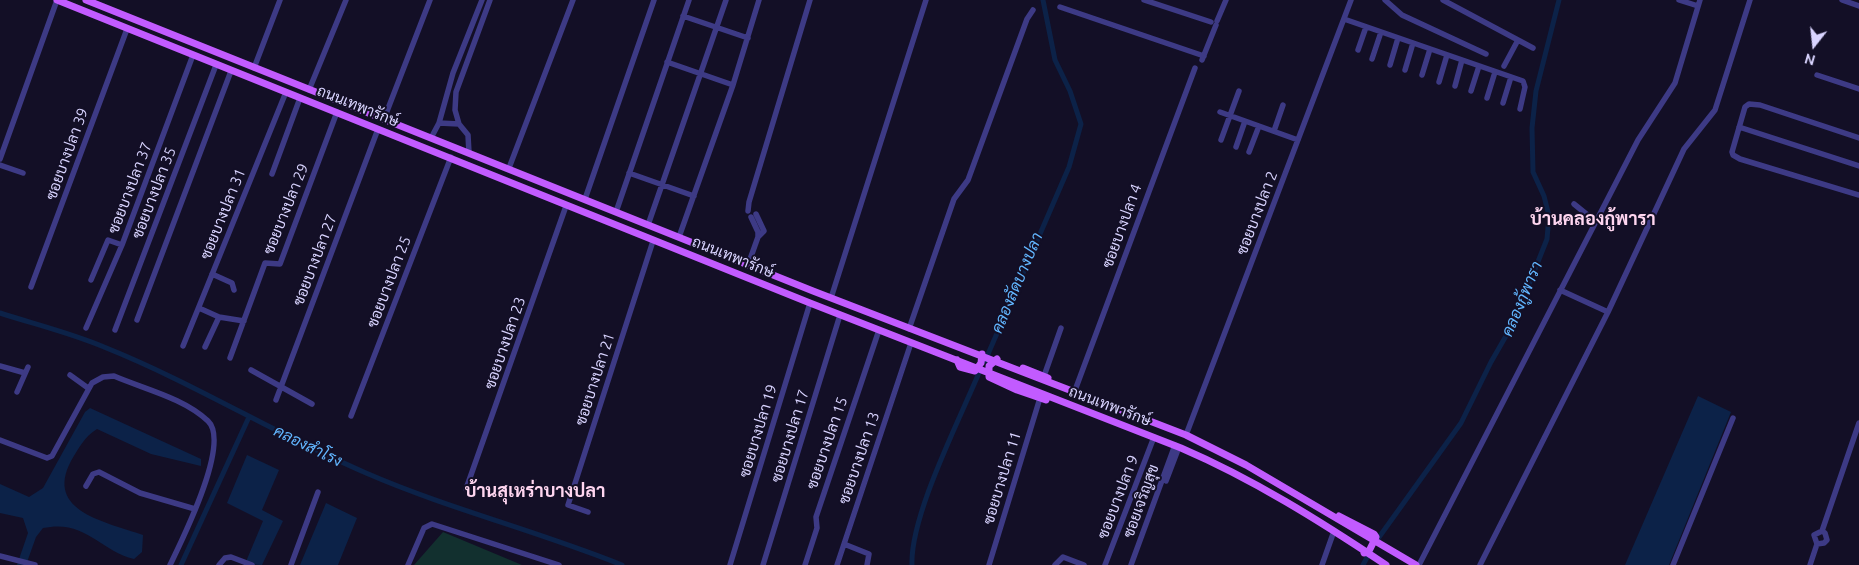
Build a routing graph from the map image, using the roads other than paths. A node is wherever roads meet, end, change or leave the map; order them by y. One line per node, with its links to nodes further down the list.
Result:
1 (56, 0): 32 (main road, ถนนเทพารักษ์); 93 (street); 97 (street)
2 (86, 0): 51 (main road, ถนนเทพารักษ์)
3 (280, 0): 51 (street)
4 (346, 0): 64 (street)
5 (430, 0): 79 (street)
6 (482, 0): 74 (street)
7 (490, 0): 75 (street)
8 (573, 0): 100 (street)
9 (654, 0): 107 (street)
10 (689, 0): 27 (street)
11 (726, 0): 30 (street)
12 (759, 0): 34 (street)
13 (810, 0): 116 (street)
14 (926, 0): 122 (street)
15 (1144, 0): 29 (street)
16 (1226, 0): 29 (street)
17 (1351, 0): 28 (street, ซอยบางปลา 2)
18 (1384, 0): 41 (street)
19 (1443, 0): 36 (street)
20 (1679, 0): 23 (street)
21 (1750, 0): 125 (street)
22 (1842, 0): 24 (street)
23 (1699, 3): 111 (street)
24 (1859, 6)
25 (1060, 8): 29 (street)
26 (1033, 10): 132 (street)
27 (683, 16): 30 (street); 46 (street)
28 (1344, 19): 31 (street); 91 (street, ซอยบางปลา 2)
29 (1215, 23)
30 (716, 27): 34 (street); 56 (street)
31 (1366, 27): 33 (street); 40 (street)
32 (127, 29): 42 (main road, ถนนเทพารักษ์); 119 (street, ซอยบางปลา 39)
33 (1381, 32): 35 (street); 44 (street)
34 (748, 38): 61 (street)
35 (1398, 38): 37 (street); 48 (street)
36 (1518, 40): 38 (street); 50 (street)
37 (1413, 43): 39 (street); 53 (street)
38 (1532, 48)
39 (1430, 49): 43 (street); 58 (street)
40 (1358, 50)
41 (1486, 54)
42 (193, 55): 47 (main road, ถนนเทพารักษ์); 115 (street, ซอยบางปลา 37)
43 (1447, 55): 45 (street); 60 (street)
44 (1372, 59)
45 (1462, 60): 49 (street); 62 (street)
46 (667, 62): 56 (street); 101 (street)
47 (216, 64): 54 (main road, ถนนเทพารักษ์); 133 (street, ซอยบางปลา 35)
48 (1390, 65)
49 (1479, 66): 55 (street); 67 (street)
50 (1504, 66)
51 (254, 68): 64 (main road, ถนนเทพารักษ์)
52 (1195, 68): 150 (street, ซอยบางปลา 4)
53 (1405, 70)
54 (231, 71): 66 (main road, ถนนเทพารักษ์); 128 (street)
55 (1495, 72): 59 (street); 69 (street)
56 (700, 74): 61 (street); 104 (street)
57 (1817, 74): 63 (street)
58 (1422, 75)
59 (1511, 77): 70 (street); 72 (street)
60 (1438, 82)
61 (733, 85): 106 (street)
62 (1455, 86)
63 (1859, 89)
64 (309, 90): 73 (main road, ถนนเทพารักษ์)
65 (1239, 91): 78 (street)
66 (286, 92): 68 (main road, ถนนเทพารักษ์); 117 (street, ซอยบางปลา 31)
67 (1471, 92)
68 (300, 98): 76 (main road, ถนนเทพารักษ์); 103 (street)
69 (1487, 98)
70 (1503, 103)
71 (1283, 105): 87 (street)
72 (1520, 109)
73 (361, 110): 79 (main road, ถนนเทพารักษ์); 80 (main road)
74 (444, 110): 75 (street); 82 (street)
75 (455, 110): 83 (street)
76 (337, 112): 80 (main road, ถนนเทพารักษ์); 129 (street, ซอยบางปลา 29)
77 (1220, 112): 78 (street)
78 (1231, 116): 81 (street); 90 (street)
79 (384, 119): 88 (main road, ถนนเทพารักษ์)
80 (357, 120): 86 (main road, ถนนเทพารักษ์)
81 (1245, 121): 84 (street); 92 (street)
82 (440, 123): 83 (street); 88 (street)
83 (459, 124): 95 (street)
84 (1259, 126): 87 (street); 94 (street)
85 (1739, 127): 89 (street); 99 (street); 105 (street)
86 (378, 129): 96 (main road, ถนนเทพารักษ์); 148 (street, ซอยบางปลา 27)
87 (1274, 131): 91 (street)
88 (431, 138): 95 (main road, ถนนเทพารักษ์)
89 (1859, 138)
90 (1221, 140)
91 (1298, 140): 158 (street, ซอยบางปลา 2)
92 (1236, 147)
93 (0, 148)
94 (1249, 152)
95 (469, 153): 100 (main road, ถนนเทพารักษ์)
96 (451, 157): 109 (main road, ถนนเทพารักษ์); 155 (street, ซอยบางปลา 25)
97 (0, 159)
98 (0, 165): 102 (street)
99 (1859, 166)
100 (508, 168): 107 (main road, ถนนเทพารักษ์)
101 (630, 173): 104 (street); 110 (street)
102 (23, 174)
103 (272, 174)
104 (661, 185): 106 (street); 112 (street)
105 (1859, 195)
106 (694, 196): 113 (street)
107 (585, 199): 110 (main road, ถนนเทพารักษ์)
108 (1574, 204): 111 (street)
109 (566, 206): 114 (main road, ถนนเทพารักษ์); 163 (street, ซอยบางปลา 23)
110 (616, 212): 112 (main road, ถนนเทพารักษ์)
111 (1596, 221): 121 (street)
112 (648, 224): 113 (main road, ถนนเทพารักษ์)
113 (679, 237): 116 (main road, ถนนเทพารักษ์)
114 (653, 241): 123 (main road, ถนนเทพารักษ์); 166 (street, ซอยบางปลา 21)
115 (122, 245): 118 (street); 130 (street, ซอยบางปลา 37)
116 (748, 265): 122 (main road, ถนนเทพารักษ์)
117 (212, 274): 120 (street); 124 (street, ซอยบางปลา 31)
118 (91, 280)
119 (31, 287)
120 (234, 290)
121 (1560, 290): 125 (street); 173 (street)
122 (831, 298): 132 (main road, ถนนเทพารักษ์)
123 (810, 303): 126 (main road, ถนนเทพารักษ์); 181 (street, ซอยบางปลา 19)
124 (199, 308): 127 (street); 136 (street, ซอยบางปลา 31)
125 (1608, 312): 193 (street)
126 (840, 315): 134 (main road, ถนนเทพารักษ์); 182 (street, ซอยบางปลา 17)
127 (219, 317): 129 (street); 137 (street)
128 (137, 320)
129 (244, 320): 139 (street, ซอยบางปลา 29)
130 (86, 328)
131 (1061, 328): 146 (street)
132 (909, 329): 138 (main road, ถนนเทพารักษ์)
133 (115, 330)
134 (879, 330): 135 (main road, ถนนเทพารักษ์); 183 (street, ซอยบางปลา 15)
135 (911, 343): 140 (main road, ถนนเทพารักษ์); 170 (street, ซอยบางปลา 13)
136 (184, 346)
137 (205, 347)
138 (968, 351): 140 (main road); 150 (main road, ถนนเทพารักษ์)
139 (230, 358)
140 (959, 361): 154 (main road, ถนนเทพารักษ์)
141 (0, 366): 144 (street)
142 (28, 367): 144 (street)
143 (251, 370): 148 (street)
144 (25, 373): 149 (street)
145 (70, 375): 147 (street)
146 (1044, 376): 150 (main road); 151 (main road)
147 (88, 388): 160 (street); 165 (street)
148 (280, 388): 152 (street, ซอยบางปลา 27); 153 (street)
149 (17, 392)
150 (1072, 392): 158 (main road, ถนนเทพารักษ์)
151 (1040, 398): 154 (main road); 186 (street, ซอยบางปลา 11)
152 (276, 400)
153 (312, 404)
154 (1071, 405): 159 (main road, ถนนเทพารักษ์)
155 (352, 416)
156 (1733, 418): 194 (street)
157 (1859, 423): 168 (street)
158 (1186, 435): 167 (main road, ถนนเทพารักษ์)
159 (1154, 437): 161 (main road, ถนนเทพารักษ์); 189 (street, ซอยบางปลา 9)
160 (0, 440)
161 (1177, 446): 169 (main road, ถนนเทพารักษ์); 190 (street)
162 (86, 486): 165 (street)
163 (466, 489)
164 (318, 492): 178 (street)
165 (195, 509): 175 (street)
166 (588, 512)
167 (1336, 518): 169 (main road); 173 (main road, ถนนเทพารักษ์)
168 (1822, 531): 171 (street); 171 (street)
169 (1337, 532): 191 (street); 192 (main road, ถนนเทพารักษ์)
170 (844, 544): 184 (street, ซอยบางปลา 13); 185 (street)
171 (1817, 544): 195 (street)
172 (0, 556): 174 (street)
173 (1416, 564)
174 (36, 565)
175 (170, 565)
176 (220, 565): 177 (street)
177 (252, 565)
178 (291, 565)
179 (408, 565): 180 (street)
180 (559, 565)
181 (730, 565)
182 (763, 565)
183 (805, 565)
184 (837, 565)
185 (867, 565)
186 (989, 565)
187 (1055, 565): 188 (street)
188 (1084, 565)
189 (1105, 565)
190 (1132, 565)
191 (1322, 565)
192 (1386, 565)
193 (1480, 565)
194 (1673, 565)
195 (1810, 565)

